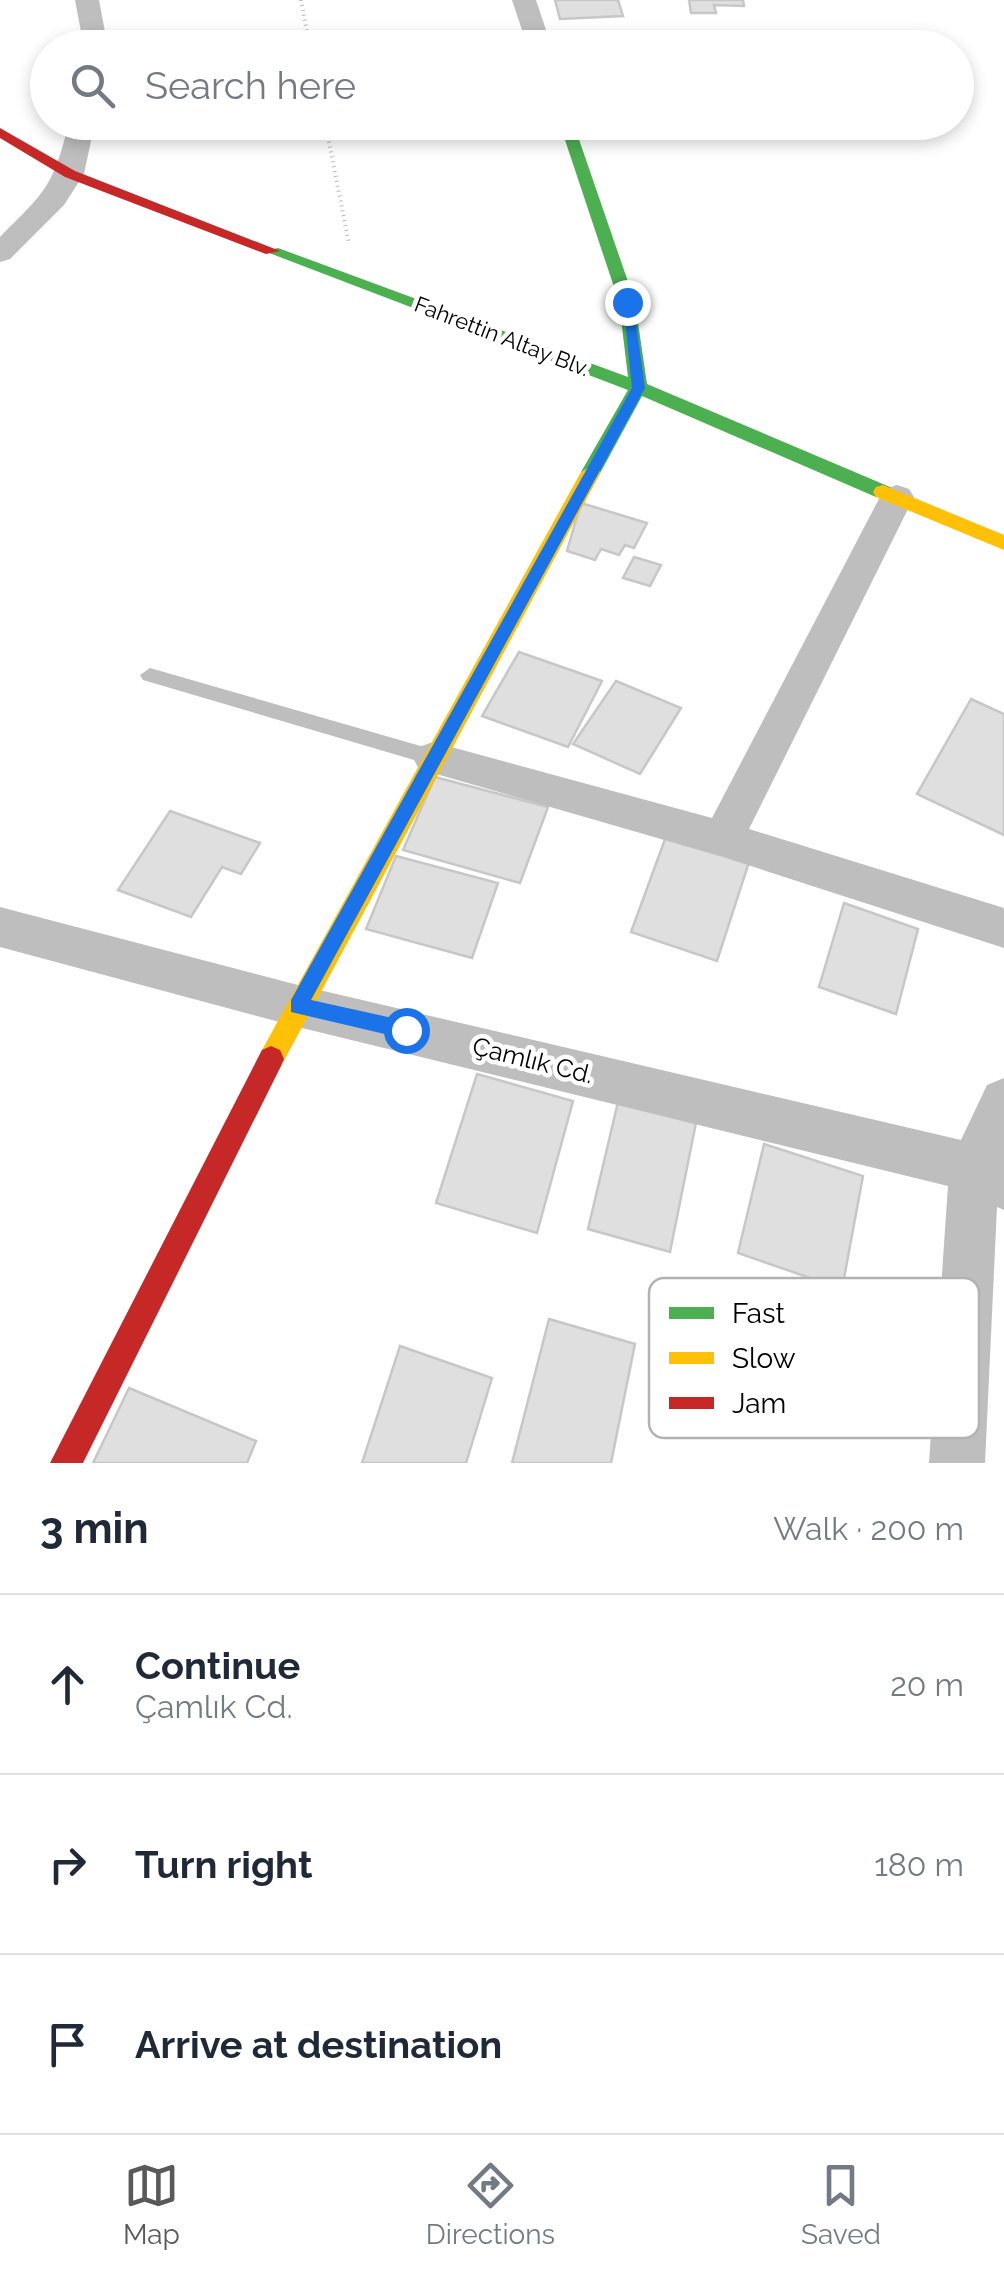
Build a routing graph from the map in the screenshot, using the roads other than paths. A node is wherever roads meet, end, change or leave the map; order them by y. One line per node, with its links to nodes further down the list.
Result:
1 (87, 0): 3 (street)
2 (524, 0): 4 (street)
3 (93, 30)
4 (534, 30)
5 (0, 132): 8 (street, Fahrettin Altay Blv.)
6 (78, 140): 8 (street)
7 (572, 140): 10 (street)
8 (70, 174): 9 (street); 10 (street, Fahrettin Altay Blv.)
9 (3, 247)
10 (638, 388): 11 (street, Fahrettin Altay Blv.); 14 (street)
11 (897, 496): 12 (street, Fahrettin Altay Blv.); 15 (street)
12 (1004, 543)
13 (150, 675): 14 (lane)
14 (434, 758): 15 (street); 18 (street)
15 (723, 839): 17 (street)
16 (0, 927): 18 (street, Çamlık Cd.)
17 (1004, 928)
18 (298, 1006): 20 (street, Çamlık Cd.); 23 (street)
19 (1004, 1101): 20 (street)
20 (989, 1176): 21 (street)
21 (978, 1278)
22 (960, 1438): 24 (street)
23 (66, 1463)
24 (957, 1463)

